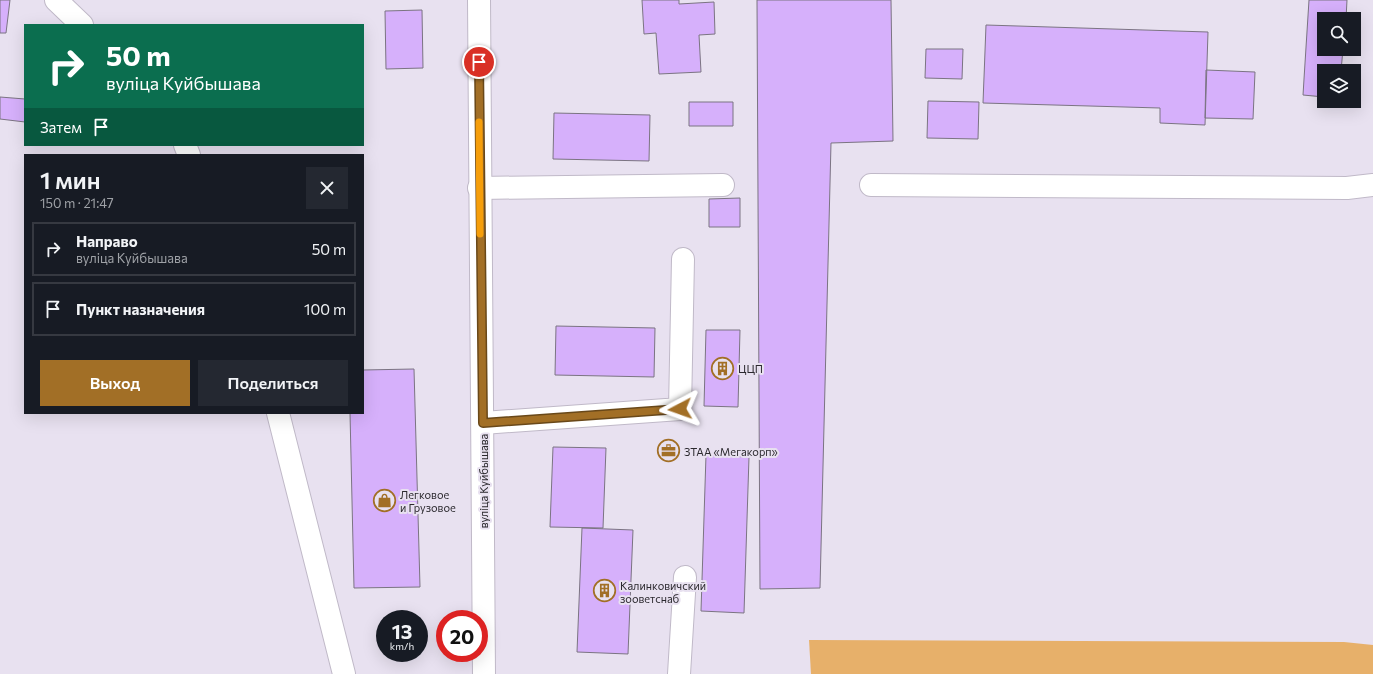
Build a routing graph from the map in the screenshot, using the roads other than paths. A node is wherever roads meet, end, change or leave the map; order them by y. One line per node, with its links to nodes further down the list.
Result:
1 (56, 0): 3 (main road)
2 (479, 0): 7 (main road, вуліца Куйбышава)
3 (81, 24)
4 (723, 185): 7 (main road)
5 (871, 185): 6 (main road)
6 (1373, 185)
7 (479, 188): 10 (main road, вуліца Куйбышава)
8 (683, 259): 10 (main road)
9 (278, 414): 12 (main road)
10 (483, 423): 13 (main road, вуліца Куйбышава)
11 (685, 578): 14 (main road)
12 (344, 674)
13 (484, 674)
14 (679, 674)

